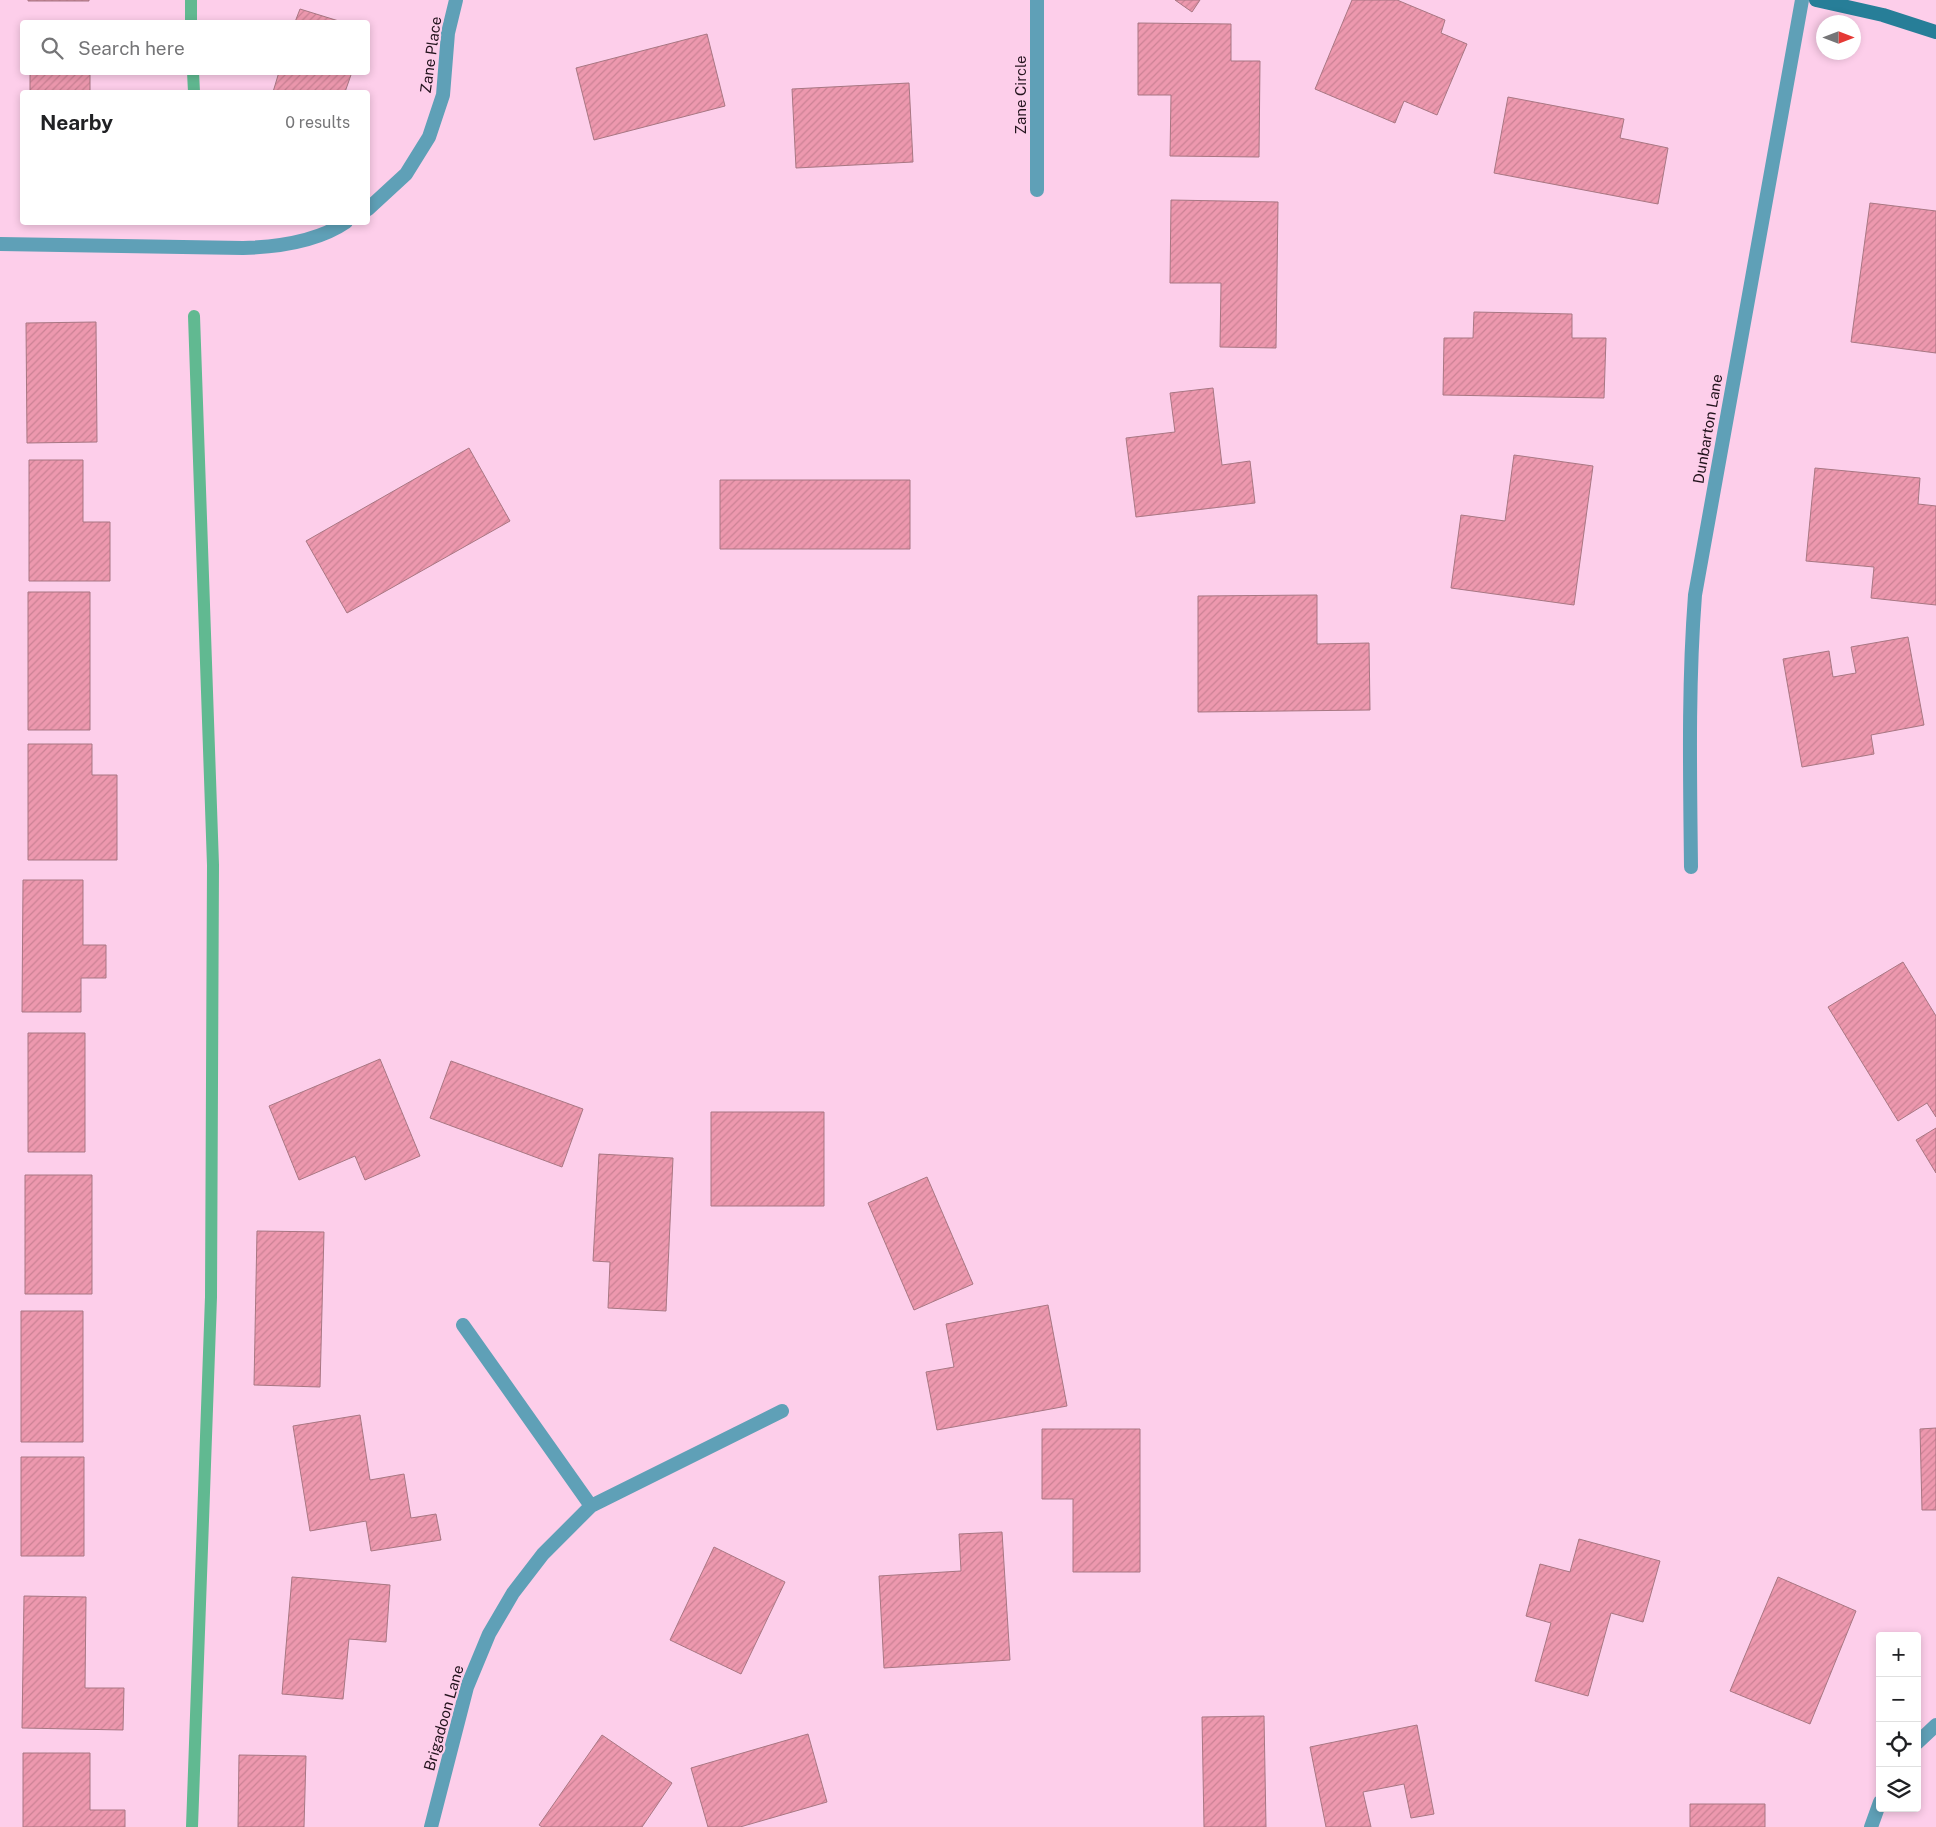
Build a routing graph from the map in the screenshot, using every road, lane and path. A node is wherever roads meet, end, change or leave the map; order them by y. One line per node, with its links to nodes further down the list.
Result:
1 (456, 0): 7 (street, Zane Place)
2 (1037, 0): 6 (street, Zane Circle)
3 (1802, 0): 10 (street, Dunbarton Lane)
4 (1816, 0): 5 (main road)
5 (1936, 32)
6 (1037, 190)
7 (370, 207)
8 (342, 225): 9 (street)
9 (0, 244)
10 (1691, 867)
11 (463, 1325): 13 (street)
12 (782, 1411): 13 (street, Brigadoon Lane)
13 (591, 1506): 17 (street, Brigadoon Lane)
14 (1936, 1725): 15 (street)
15 (1921, 1739)
16 (1876, 1812): 18 (street)
17 (431, 1827)
18 (1871, 1827)

